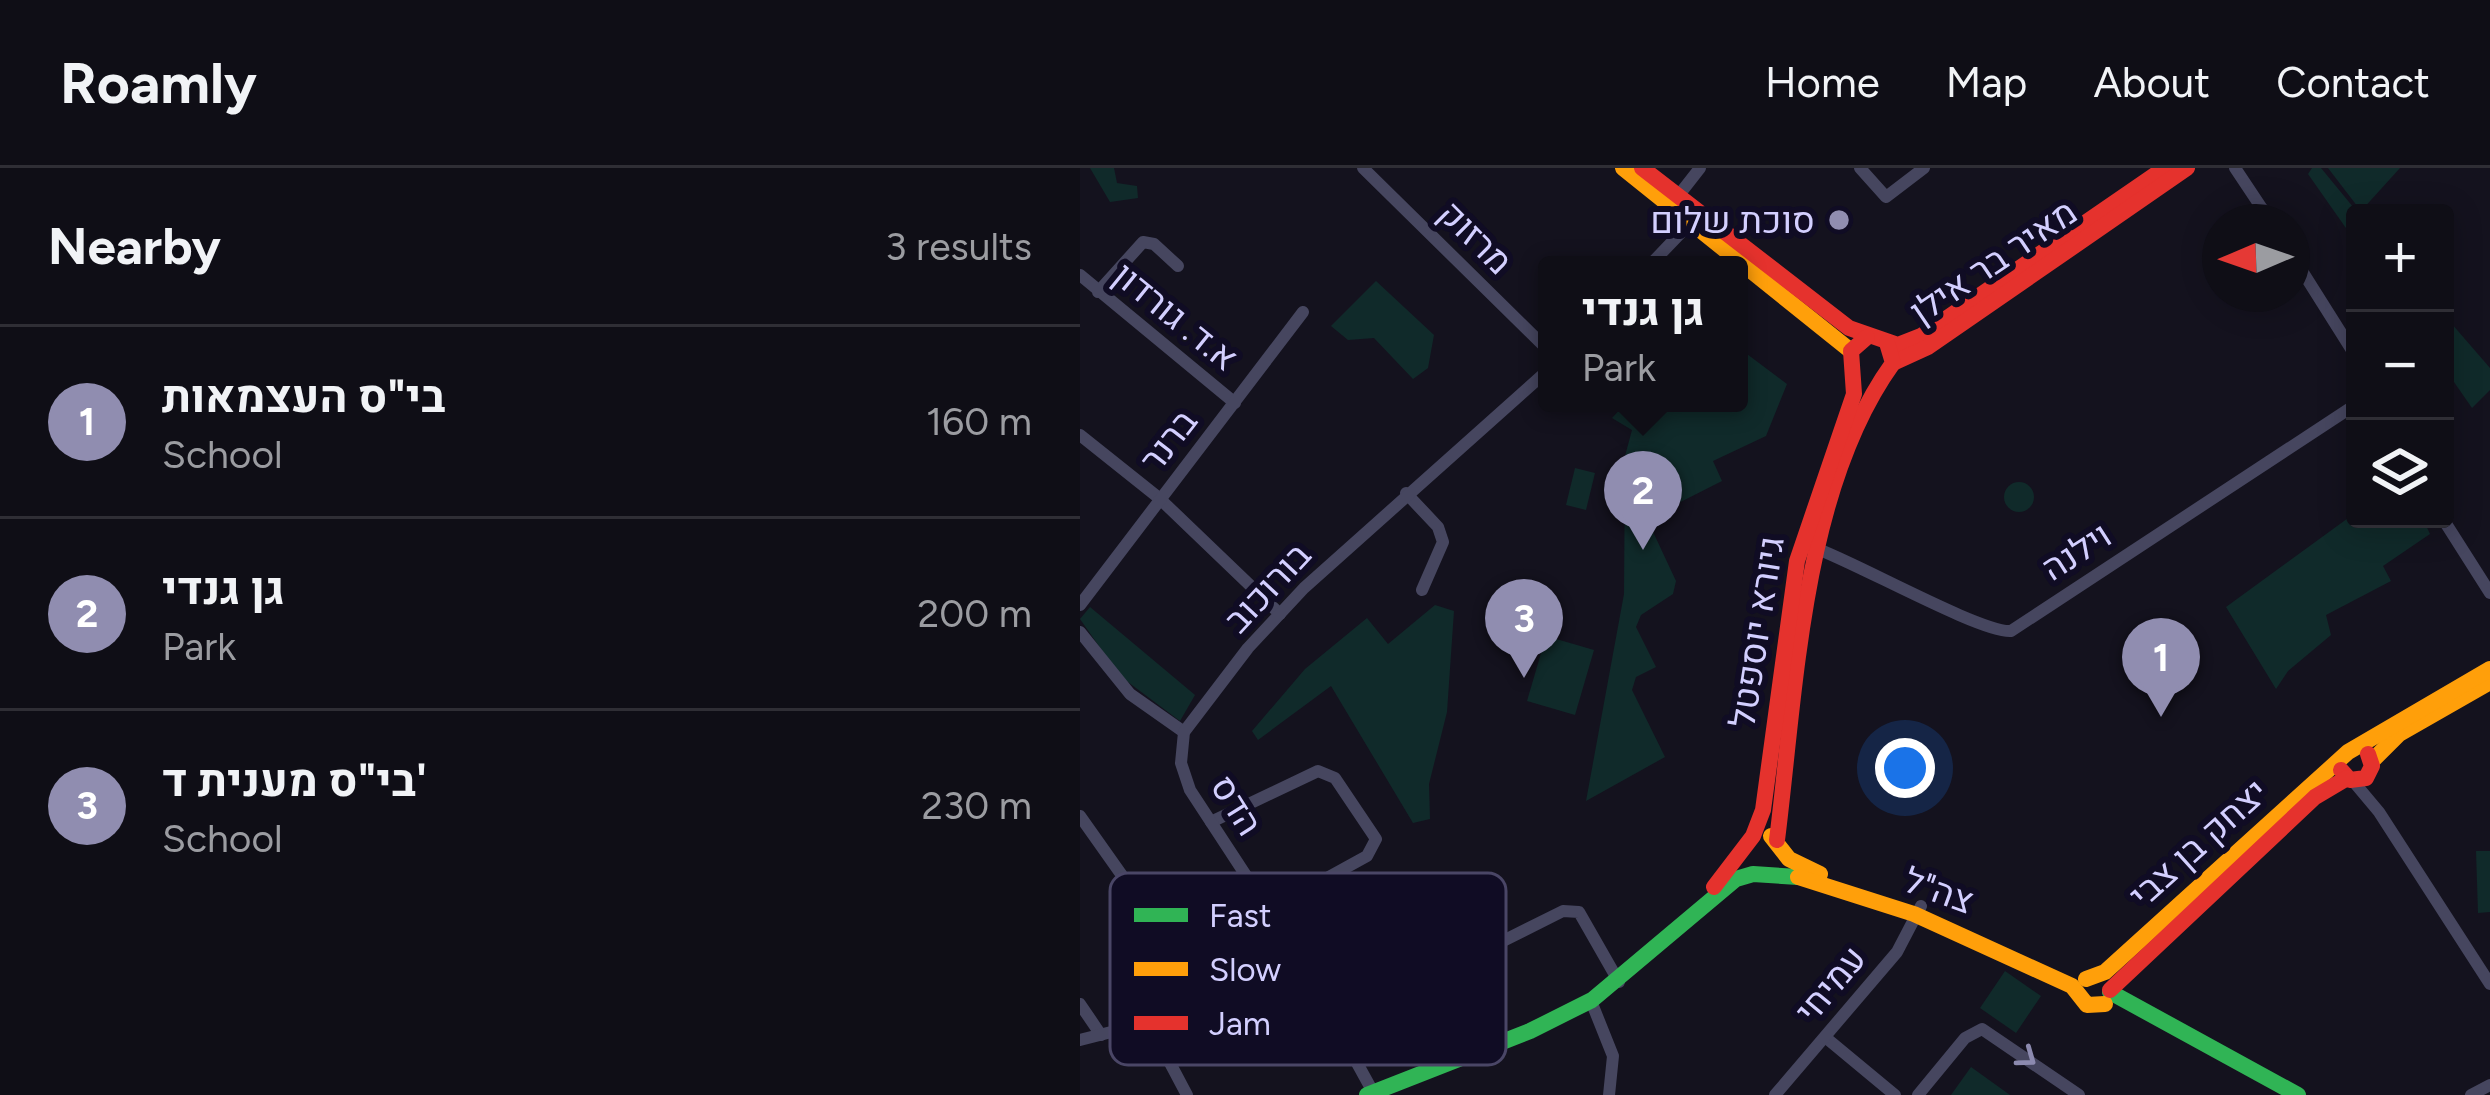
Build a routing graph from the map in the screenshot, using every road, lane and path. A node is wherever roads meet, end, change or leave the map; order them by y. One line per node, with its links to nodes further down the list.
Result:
1 (1363, 168): 24 (street, מרזוק)
2 (1623, 168): 10 (street)
3 (1642, 168): 10 (street)
4 (1700, 168): 10 (street)
5 (1860, 168): 6 (street)
6 (1924, 168)
7 (2164, 168): 26 (street, מאיר בר אילן)
8 (2187, 168): 28 (street, מאיר בר אילן)
9 (2235, 168): 11 (street)
10 (1673, 203): 12 (street)
11 (2258, 204)
12 (1694, 219): 13 (street); 14 (street); 16 (street)
13 (1659, 256)
14 (1740, 256)
15 (1748, 256): 23 (street)
16 (1748, 256)
17 (1748, 263): 27 (street)
18 (1178, 266): 21 (street)
19 (1080, 274): 21 (street, א.ד. גורדון)
20 (2310, 283): 25 (street)
21 (1098, 292): 32 (street, א.ד. גורדון)
22 (1303, 312): 32 (street, ברנר)
23 (1867, 338): 26 (street); 27 (street)
24 (1538, 340)
25 (2346, 341)
26 (1887, 344): 28 (street)
27 (1851, 351): 29 (street)
28 (1893, 363): 31 (street)
29 (1854, 372): 31 (street); 53 (street, גיורא יוספטל)
30 (1538, 378): 35 (street, בורוכוב)
31 (1880, 379): 38 (street, גיורא יוספטל)
32 (1235, 403): 36 (street, ברנר)
33 (2346, 411): 38 (street, וילנה)
34 (1080, 435): 36 (street)
35 (1406, 494): 39 (street); 42 (street, בורוכוב)
36 (1159, 498): 41 (street, ברנר); 42 (street)
37 (2449, 528): 40 (street)
38 (1815, 548): 54 (street, גיורא יוספטל)
39 (1422, 590)
40 (2490, 593)
41 (1080, 605)
42 (1280, 614): 46 (street, בורוכוב)
43 (1080, 632): 46 (street)
44 (2490, 669): 47 (street, יצחק בן צבי)
45 (2490, 682): 48 (street)
46 (1184, 732): 52 (street, הדס)
47 (2349, 753): 48 (street); 49 (street); 64 (street, יצחק בן צבי)
48 (2372, 766): 49 (street, יצחק בן צבי); 51 (street)
49 (2350, 780): 51 (street); 64 (street, יצחק בן צבי)
50 (1080, 816): 55 (street)
51 (2383, 818): 62 (street)
52 (1211, 822): 56 (street, הדס); 57 (street)
53 (1749, 840): 54 (street); 58 (street); 60 (street, גיורא יוספטל)
54 (1778, 843): 58 (street, גיורא יוספטל); 59 (street, צה"ל)
55 (1121, 873)
56 (1245, 873)
57 (1335, 873)
58 (1762, 873): 59 (street, צה"ל); 60 (street, גיורא יוספטל)
59 (1919, 910): 64 (street, צה"ל); 70 (street, עמיחי)
60 (1695, 912): 63 (street, גיורא יוספטל)
61 (1506, 940): 63 (street)
62 (2488, 977)
63 (1619, 982): 65 (street, גיורא יוספטל)
64 (2098, 989): 83 (street, צה"ל); 84 (street, צה"ל)
65 (1591, 1001): 69 (street, גיורא יוספטל); 78 (street)
66 (1080, 1004): 68 (street)
67 (1110, 1033): 68 (street)
68 (1101, 1035): 71 (street)
69 (1506, 1037)
70 (1825, 1037): 79 (street, עמיחי); 80 (street)
71 (1080, 1040)
72 (1171, 1065): 77 (street)
73 (1354, 1065): 76 (street, הדס)
74 (1439, 1065): 76 (street, גיורא יוספטל)
75 (2490, 1085): 85 (street)
76 (1370, 1094)
77 (1186, 1095)
78 (1610, 1095)
79 (1775, 1095)
80 (1895, 1095)
81 (1918, 1095): 82 (street, one-way to 82)
82 (2079, 1095)
83 (2279, 1095)
84 (2297, 1095)
85 (2470, 1095)

